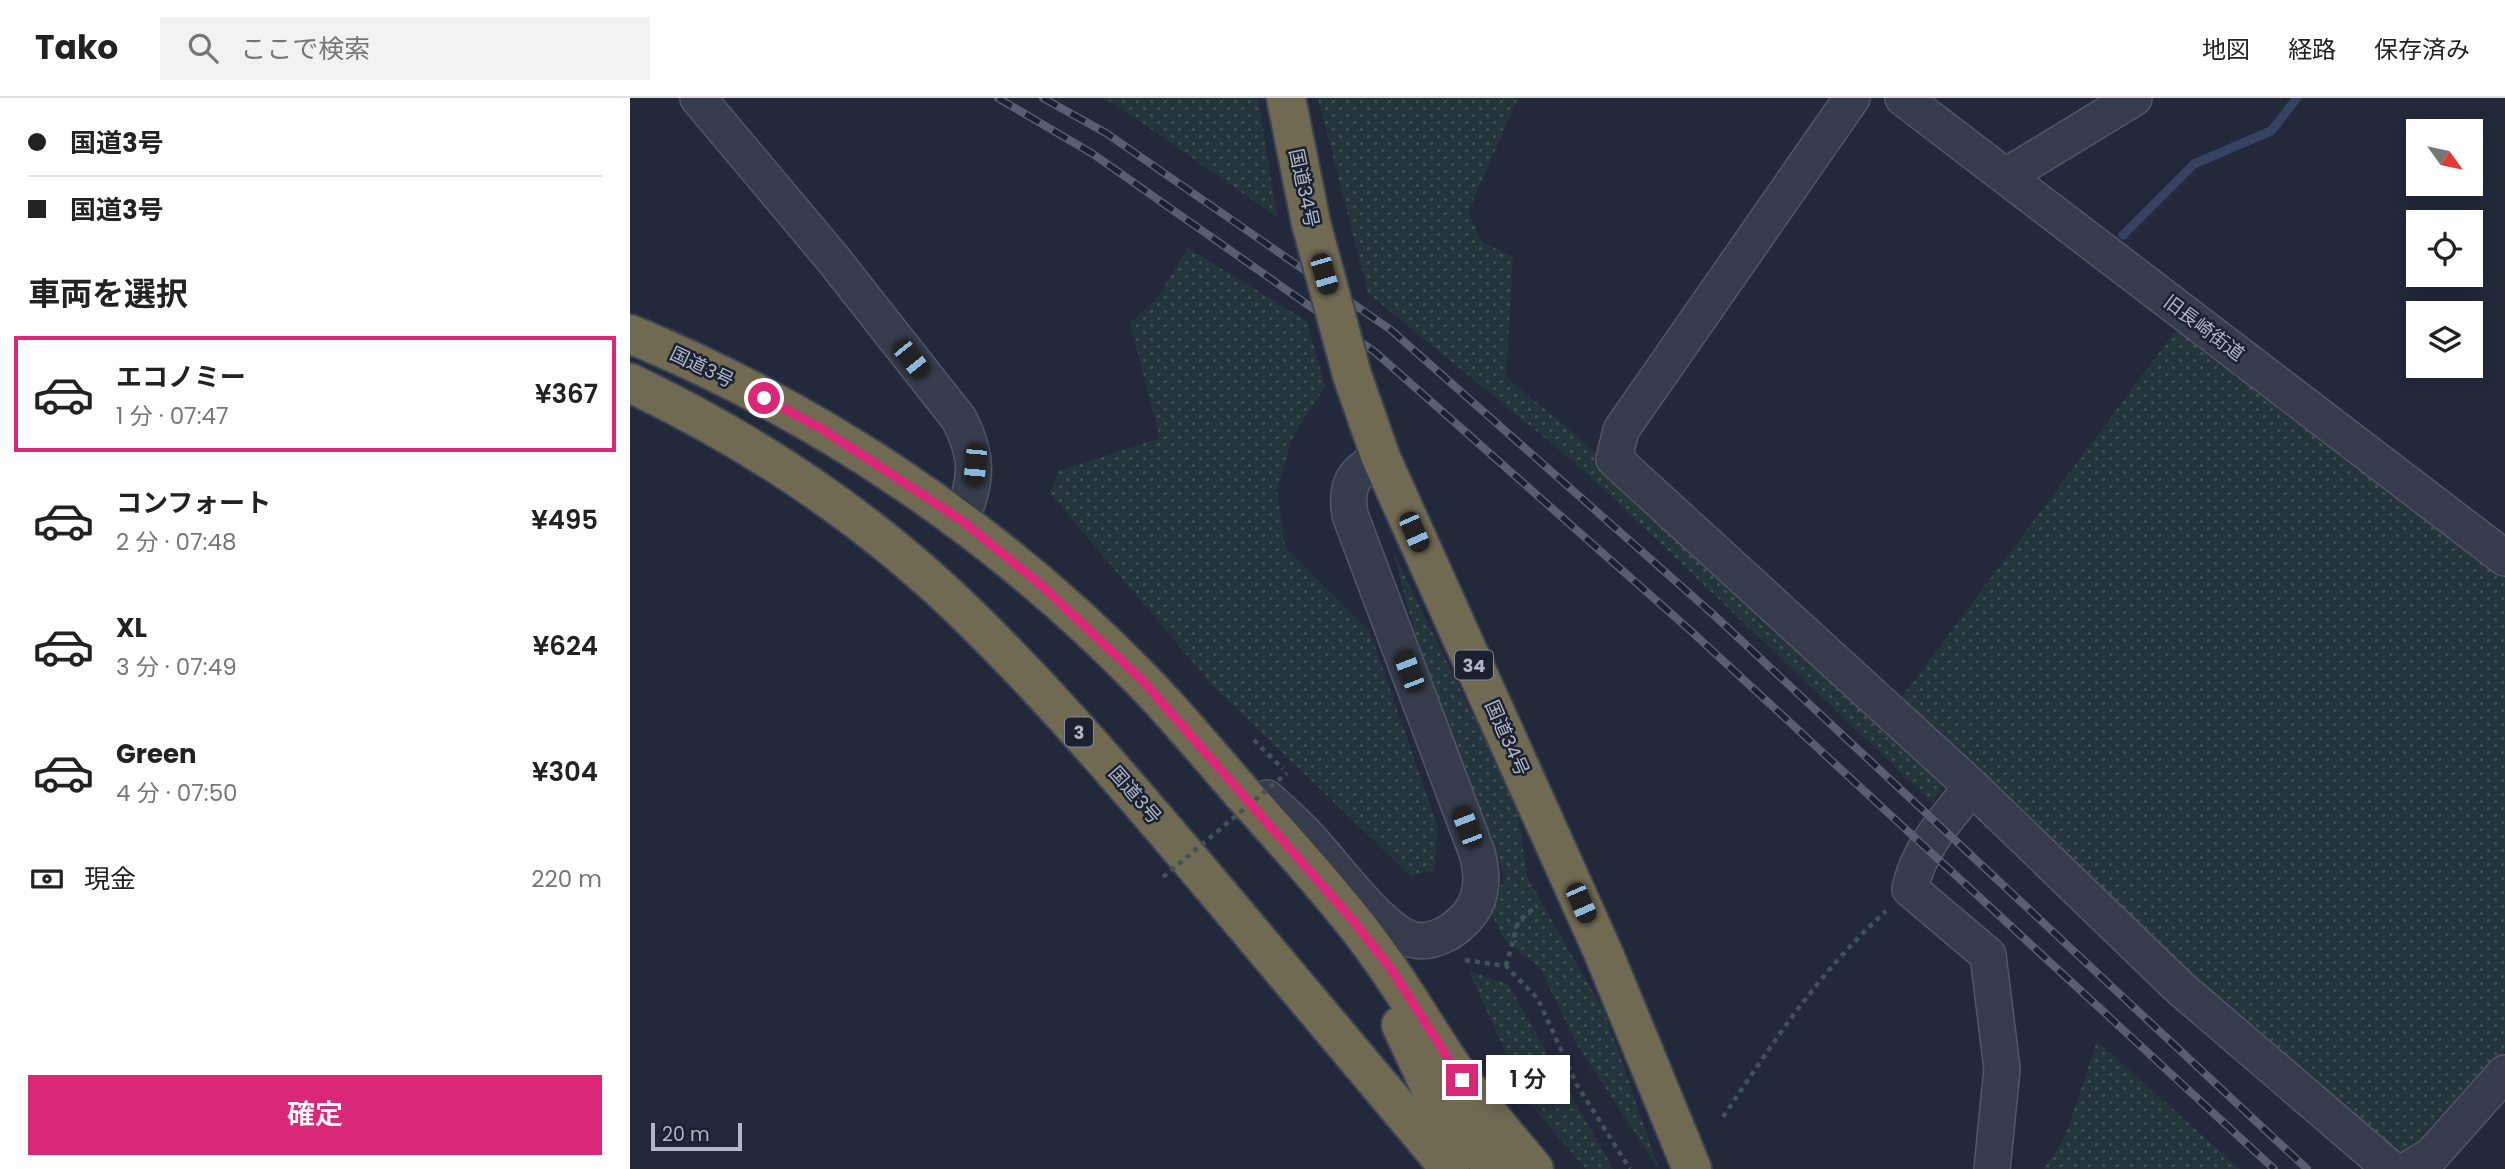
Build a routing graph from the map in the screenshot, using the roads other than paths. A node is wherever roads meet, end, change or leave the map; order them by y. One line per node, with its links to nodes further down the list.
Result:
1 (698, 98): 10 (street)
2 (1286, 98): 9 (highway, 国道34号 / 34, bridge)
3 (1852, 98): 13 (street)
4 (1903, 98): 6 (street, 旧長崎街道)
5 (2134, 98): 6 (street)
6 (2006, 176): 11 (street, 旧長崎街道)
7 (630, 334): 10 (highway, 国道3号)
8 (630, 383): 17 (highway, 国道3号 / 3)
9 (1381, 458): 12 (street); 15 (highway, 国道34号 / 34)
10 (961, 520): 12 (highway, 国道3号)
11 (2505, 558)
12 (1142, 680): 14 (highway, 国道3号)
13 (1972, 787): 22 (street); 23 (street)
14 (1305, 864): 18 (highway); 19 (highway, 国道3号)
15 (1603, 953): 20 (highway, 国道34号 / 34); 21 (highway, 34)
16 (2505, 1073): 24 (street)
17 (1450, 1169)
18 (1494, 1169)
19 (1534, 1169)
20 (1692, 1169)
21 (1717, 1169)
22 (1993, 1169)
23 (2391, 1169)
24 (2409, 1169)

